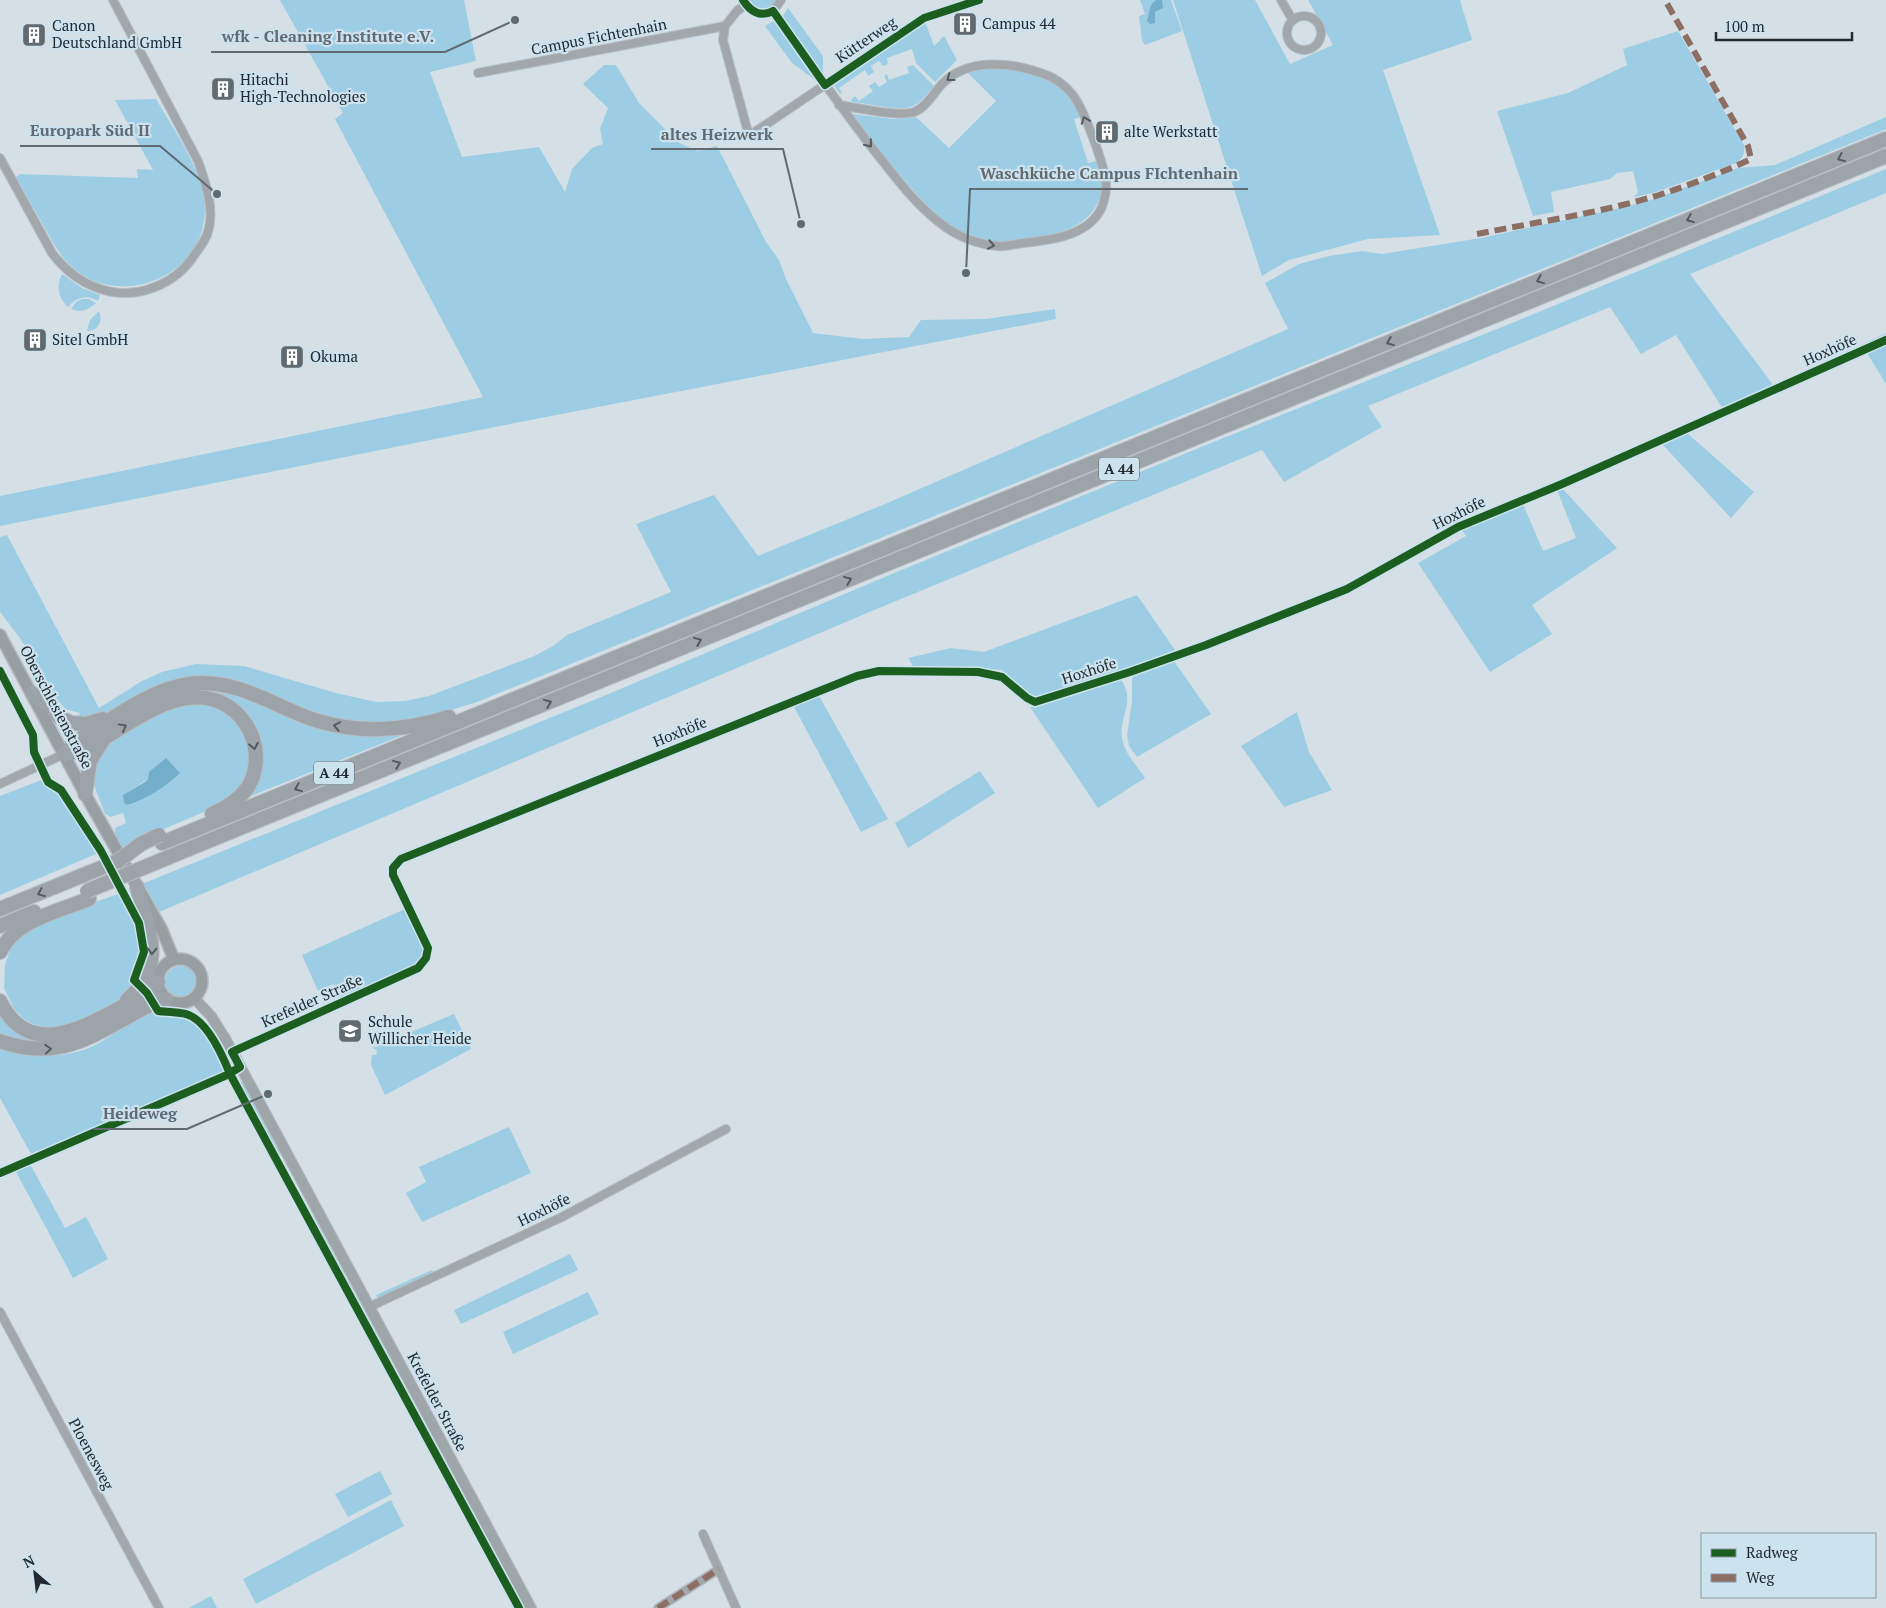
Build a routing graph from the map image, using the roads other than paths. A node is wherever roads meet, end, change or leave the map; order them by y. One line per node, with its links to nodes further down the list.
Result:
1 (113, 0): 14 (street)
2 (781, 0): 6 (street)
3 (979, 0): 10 (street, Kütterweg)
4 (1281, 0): 7 (street)
5 (744, 2): 6 (street); 8 (street)
6 (773, 11): 10 (street)
7 (1292, 19): 7 (street)
8 (725, 26): 9 (street, Campus Fichtenhain); 10 (street)
9 (478, 73)
10 (825, 84): 11 (street)
11 (839, 105): 11 (street, one-way to 11)
12 (1886, 139): 18 (highway, A 44, one-way to 18)
13 (1886, 156): 26 (highway, A 44, one-way to 13, bridge)
14 (0, 158)
15 (1886, 340): 31 (street, Hoxhöfe)
16 (0, 635): 17 (main road, Oberschlesienstraße)
17 (32, 693): 19 (highway); 21 (main road, Oberschlesienstraße)
18 (505, 703): 19 (highway, one-way to 19); 24 (highway, A 44, one-way to 24)
19 (126, 709): 21 (highway)
20 (105, 737): 21 (highway); 23 (highway); 24 (highway, one-way to 24)
21 (64, 754): 22 (street); 23 (main road, Oberschlesienstraße)
22 (0, 784)
23 (85, 794): 25 (main road)
24 (160, 839): 27 (highway, A 44, one-way to 27, bridge)
25 (137, 886): 30 (main road); 36 (highway, one-way to 36)
26 (88, 895): 28 (highway, A 44); 29 (highway)
27 (0, 909)
28 (0, 926)
29 (0, 952)
30 (174, 960): 32 (main road); 34 (main road)
31 (418, 968): 38 (street, Krefelder Straße)
32 (158, 982): 33 (main road); 36 (highway)
33 (166, 999): 34 (main road); 37 (highway, one-way to 33)
34 (195, 999): 38 (main road, Krefelder Straße)
35 (0, 1001): 36 (highway)
36 (102, 1018)
37 (0, 1041)
38 (232, 1052): 39 (main road, Krefelder Straße)
39 (240, 1067): 41 (street); 42 (main road, Krefelder Straße)
40 (726, 1129): 42 (street, Hoxhöfe)
41 (0, 1172)
42 (369, 1306): 47 (main road, Krefelder Straße)
43 (0, 1312): 46 (street, Ploenesweg)
44 (703, 1534): 45 (street)
45 (719, 1569): 48 (street); 49 (street)
46 (159, 1608)
47 (531, 1608)
48 (658, 1608)
49 (736, 1608)

